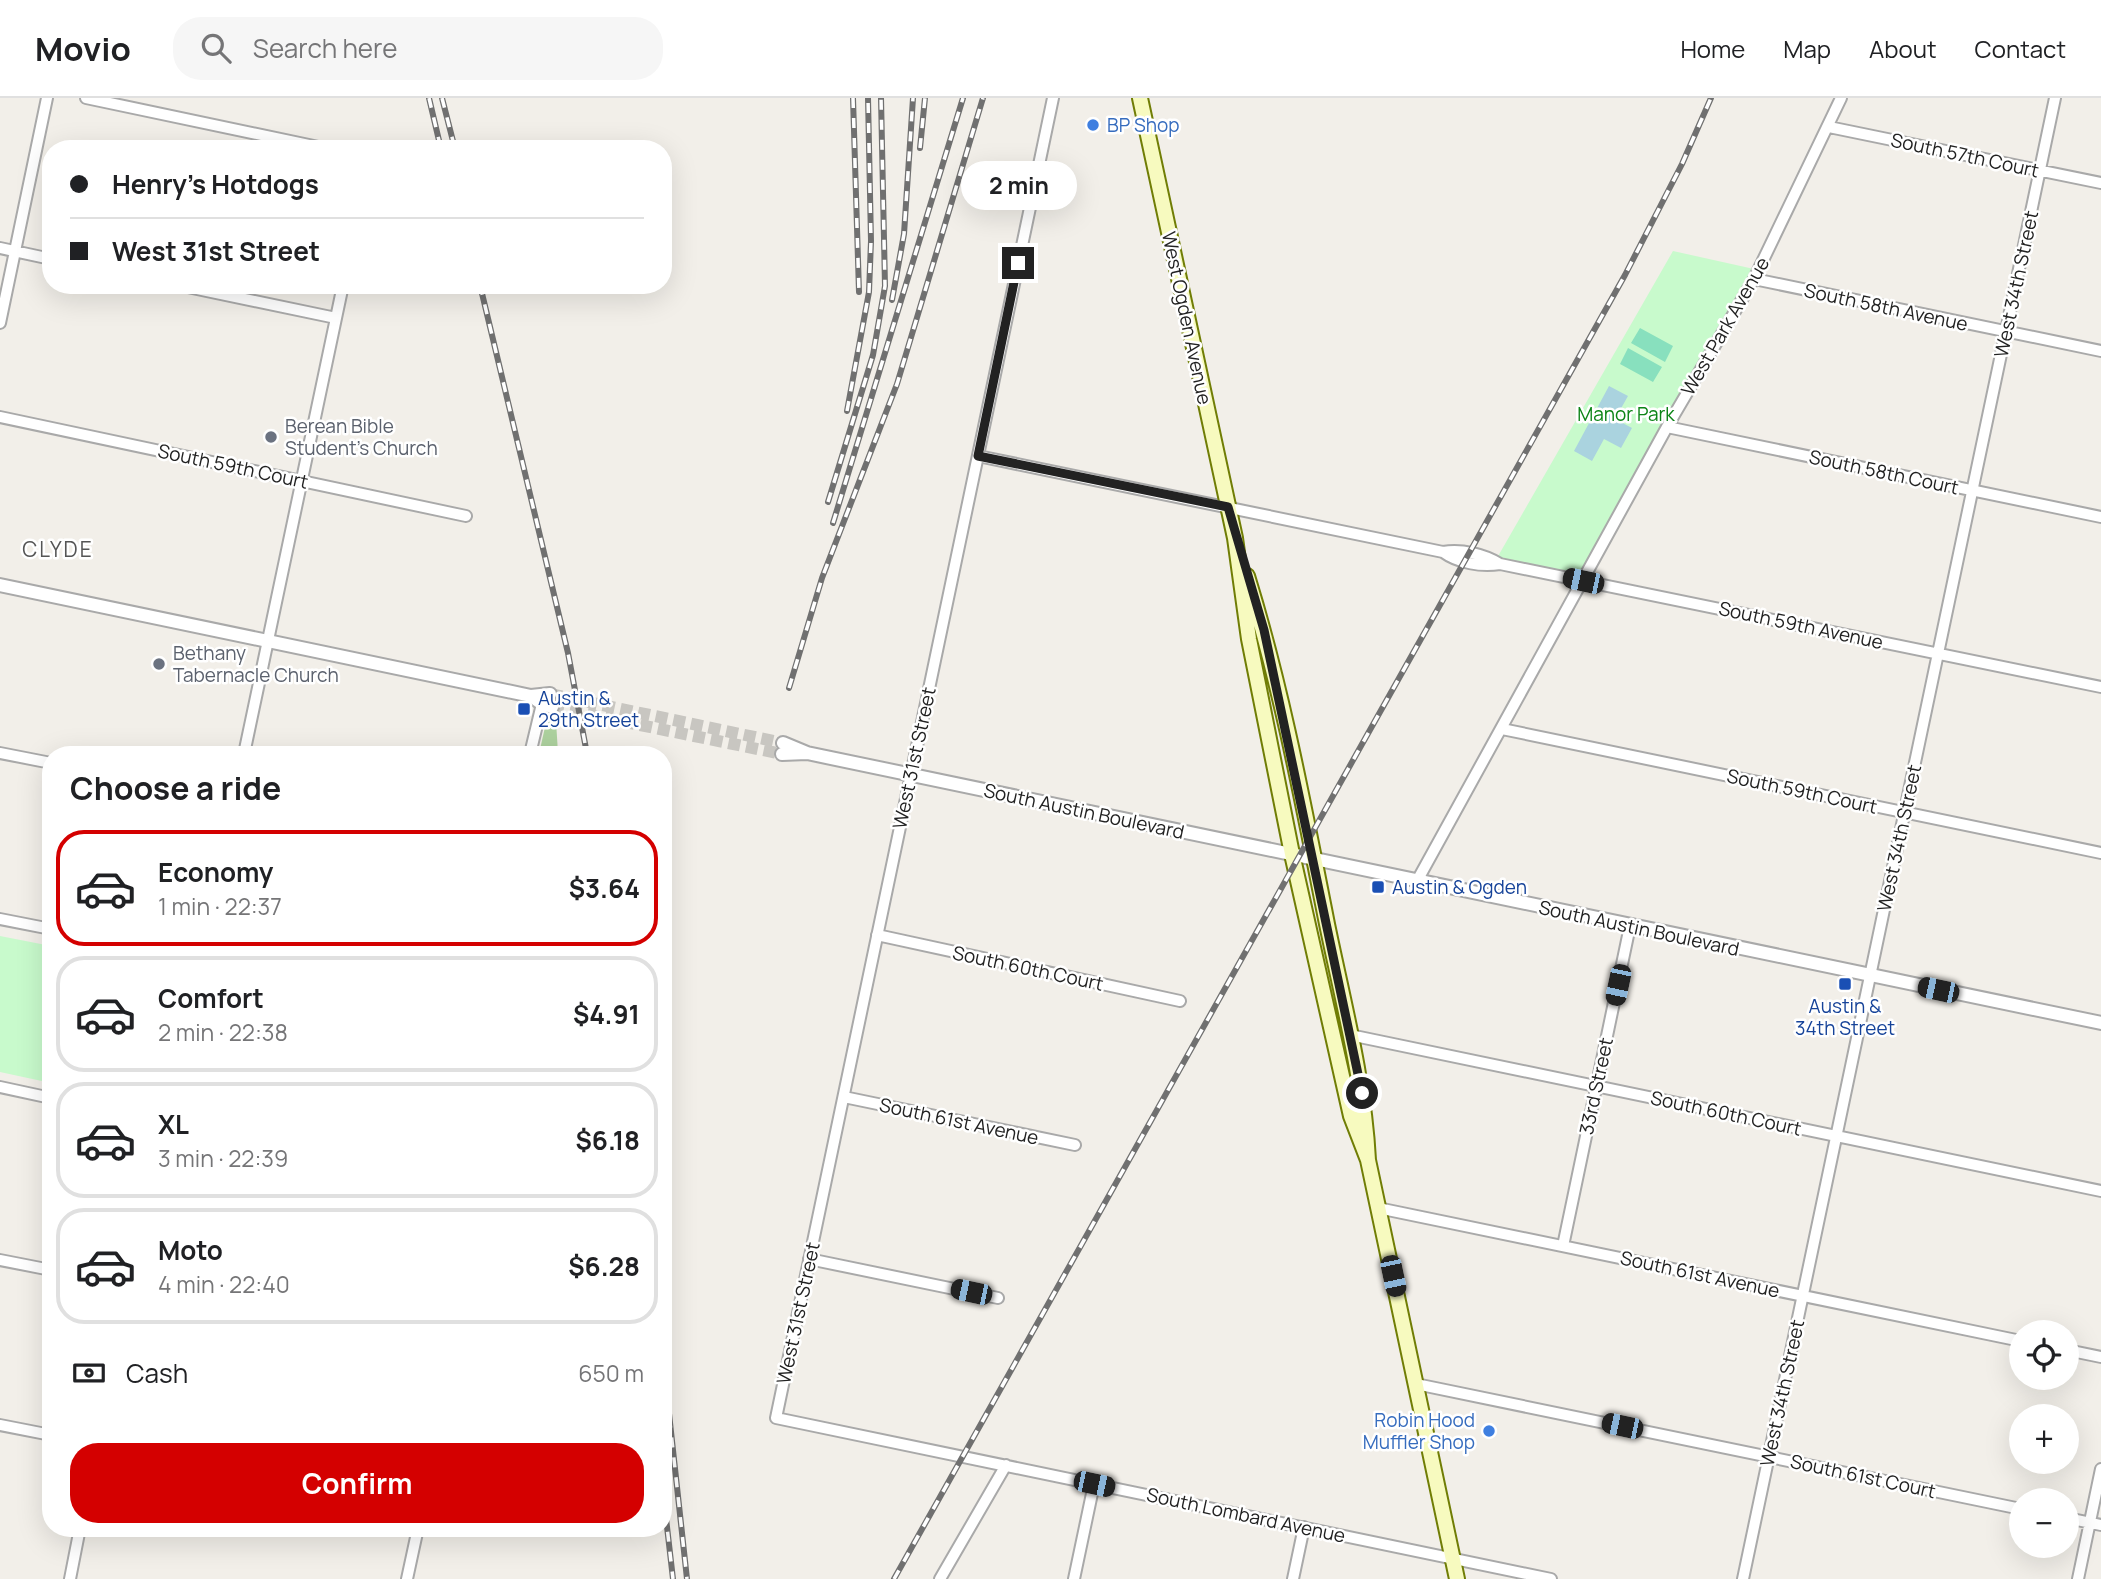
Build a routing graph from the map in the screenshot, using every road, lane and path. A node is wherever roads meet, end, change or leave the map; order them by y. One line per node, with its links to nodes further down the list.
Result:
1 (47, 98): 12 (street)
2 (86, 98): 8 (street)
3 (1053, 98): 23 (street, West 31st Street)
4 (1140, 98): 26 (main road, West Ogden Avenue)
5 (1841, 98): 7 (street, West Park Avenue)
6 (2055, 98): 9 (street, West 34th Street)
7 (1829, 127): 9 (street, South 57th Court); 14 (street, West Park Avenue)
8 (285, 140)
9 (2039, 170): 10 (street, South 57th Court); 19 (street, West 34th Street)
10 (2101, 183)
11 (0, 248): 12 (street)
12 (15, 251): 13 (street); 18 (street)
13 (42, 257)
14 (1754, 279): 19 (street, South 58th Avenue); 22 (street, West Park Avenue)
15 (220, 294): 17 (street)
16 (341, 294): 17 (street)
17 (336, 318): 24 (street)
18 (0, 323)
19 (2006, 331): 20 (street, South 58th Avenue); 25 (street, West 34th Street)
20 (2101, 351)
21 (0, 417): 24 (street, South 59th Court)
22 (1667, 427): 25 (street, South 58th Court); 30 (street, West Park Avenue)
23 (978, 456): 26 (street, South 59th Avenue); 42 (street, West 31st Street)
24 (302, 480): 27 (street, South 59th Court); 32 (street)
25 (1972, 490): 28 (street, South 58th Court); 33 (street, West 34th Street)
26 (1228, 507): 29 (main road, West Ogden Avenue); 30 (street, South 59th Avenue)
27 (466, 516)
28 (2101, 517)
29 (1235, 538): 45 (main road, West Ogden Avenue); 46 (main road, West Ogden Avenue)
30 (1583, 581): 33 (street, South 59th Avenue); 36 (street, West Park Avenue)
31 (0, 585): 32 (street)
32 (268, 641): 35 (street); 37 (street)
33 (1938, 654): 34 (street, South 59th Avenue); 43 (street, West 34th Street)
34 (2101, 687)
35 (548, 702): 38 (street)
36 (1502, 729): 43 (street, South 59th Court); 47 (street, West Park Avenue)
37 (246, 746)
38 (533, 746)
39 (783, 748): 42 (street, South Austin Boulevard)
40 (0, 753): 41 (street)
41 (42, 761)
42 (910, 774): 45 (street, South Austin Boulevard); 51 (street, West 31st Street)
43 (1905, 812): 44 (street, South 59th Court); 52 (street, West 34th Street)
44 (2101, 853)
45 (1292, 854): 46 (street, South Austin Boulevard); 62 (main road, West Ogden Avenue)
46 (1314, 859): 47 (street, South Austin Boulevard); 55 (main road, West Ogden Avenue)
47 (1418, 881): 49 (street, South Austin Boulevard)
48 (0, 919): 50 (street)
49 (1630, 926): 52 (street, South Austin Boulevard); 56 (street, 33rd Street)
50 (42, 927)
51 (877, 935): 53 (street, South 60th Court); 59 (street, West 31st Street)
52 (1870, 976): 54 (street, South Austin Boulevard); 60 (street, West 34th Street)
53 (1180, 1001)
54 (2101, 1023)
55 (1350, 1035): 56 (street, South 60th Court); 62 (main road, West Ogden Avenue)
56 (1597, 1086): 60 (street, South 60th Court); 65 (street, 33rd Street)
57 (0, 1087): 58 (street)
58 (42, 1096)
59 (844, 1097): 61 (street, South 61st Avenue); 67 (street, West 31st Street)
60 (1836, 1136): 63 (street, South 60th Court); 69 (street, West 34th Street)
61 (1075, 1145)
62 (1368, 1160): 64 (main road, West Ogden Avenue)
63 (2101, 1191)
64 (1378, 1208): 65 (street, South 61st Avenue); 74 (main road, West Ogden Avenue)
65 (1563, 1246): 69 (street, South 61st Avenue)
66 (0, 1259): 68 (street)
67 (810, 1259): 70 (street); 75 (street, West 31st Street)
68 (42, 1268)
69 (1803, 1296): 71 (street, South 61st Avenue); 78 (street, West 34th Street)
70 (998, 1298)
71 (2009, 1339)
72 (2079, 1352): 73 (street)
73 (2101, 1357)
74 (1416, 1384): 78 (street, South 61st Court); 87 (main road, West Ogden Avenue)
75 (776, 1418): 79 (street, South Lombard Avenue)
76 (0, 1425): 77 (street)
77 (42, 1433)
78 (1769, 1457): 82 (street, South 61st Court); 95 (street, West 34th Street)
79 (1006, 1465): 81 (street, South Lombard Avenue); 90 (street)
80 (2101, 1469): 83 (street)
81 (1094, 1484): 84 (street, South Lombard Avenue); 91 (street)
82 (2009, 1507)
83 (2095, 1524): 96 (street)
84 (1304, 1527): 87 (street, South Lombard Avenue); 92 (street)
85 (78, 1537): 88 (street)
86 (416, 1537): 89 (street)
87 (1453, 1558): 93 (main road, West Ogden Avenue); 94 (street, South Lombard Avenue)
88 (70, 1579)
89 (407, 1579)
90 (940, 1579)
91 (1074, 1579)
92 (1293, 1579)
93 (1457, 1579)
94 (1551, 1579)
95 (1743, 1579)
96 (2078, 1579)

